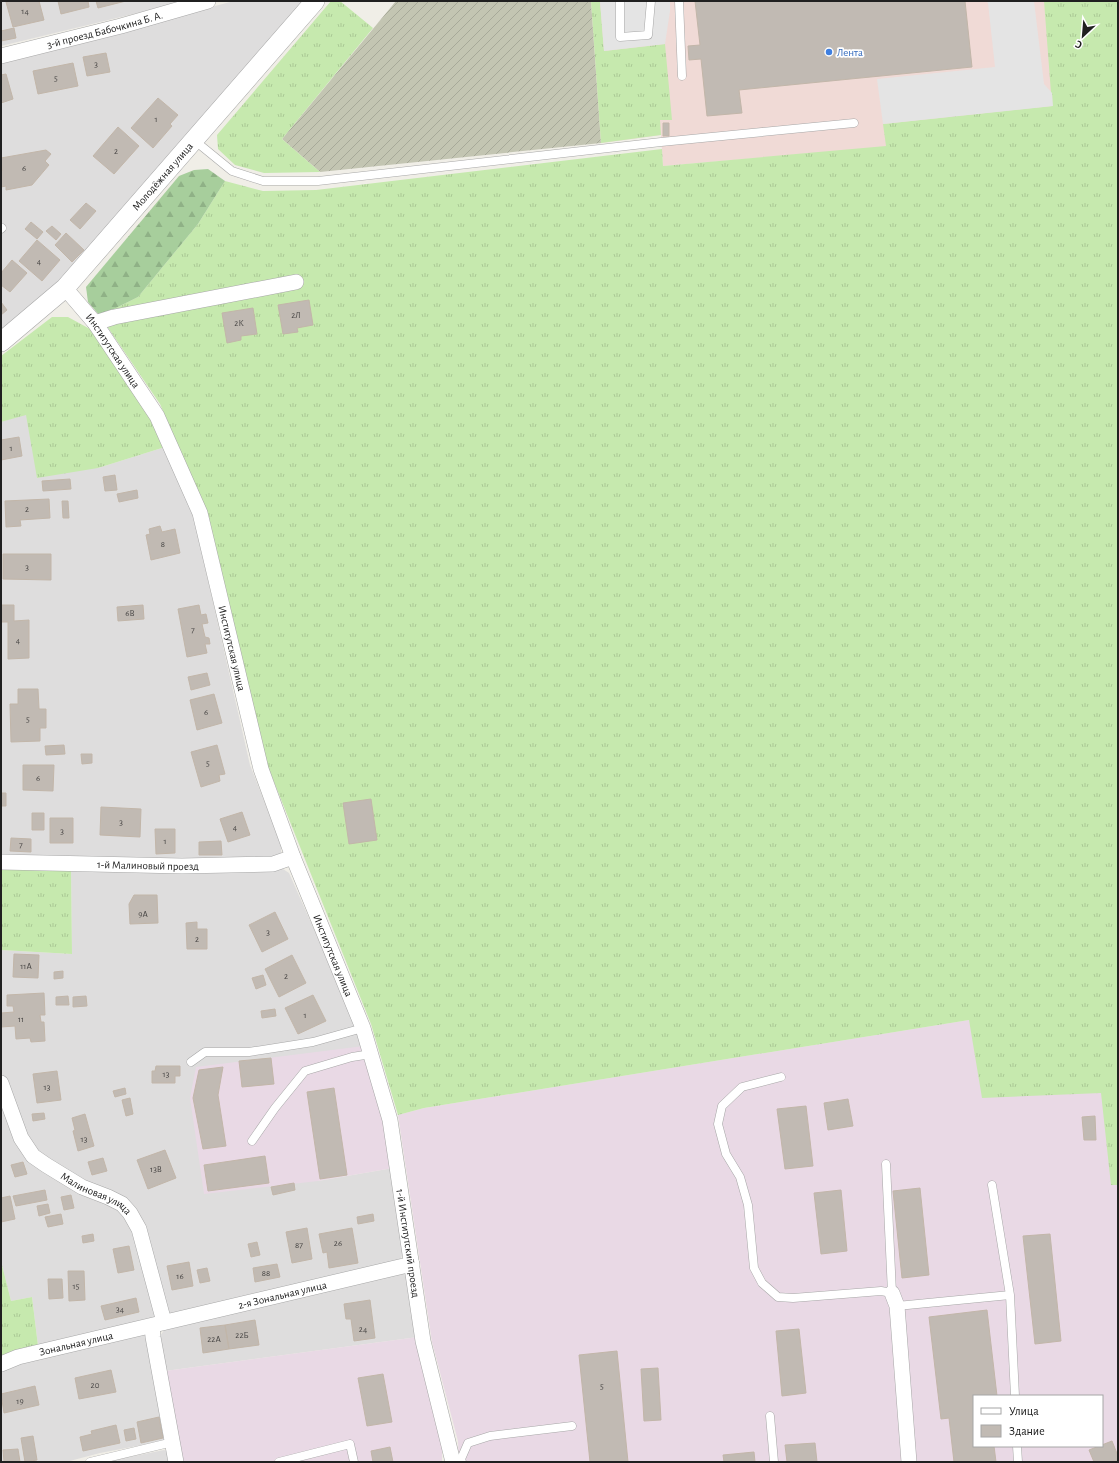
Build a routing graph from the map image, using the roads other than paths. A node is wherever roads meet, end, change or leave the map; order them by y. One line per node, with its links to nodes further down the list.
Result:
1 (208, 1): 6 (street, 3-й проезд Бабочкина Б. А.)
2 (315, 1): 9 (street, Молодёжная улица)
3 (620, 1): 4 (lane)
4 (650, 1)
5 (679, 1): 7 (lane)
6 (1, 56)
7 (682, 76)
8 (854, 123): 9 (lane)
9 (194, 140): 11 (street, Молодёжная улица)
10 (296, 282): 12 (street)
11 (65, 288): 12 (street, Институтская улица); 13 (street, Молодёжная улица)
12 (95, 323): 14 (street, Институтская улица)
13 (1, 342)
14 (293, 857): 15 (street, 1-й Малиновый проезд); 16 (street, Институтская улица)
15 (1, 862)
16 (363, 1028): 17 (street, 1-й Институтский проезд); 18 (lane)
17 (371, 1054): 21 (lane); 24 (street, 1-й Институтский проезд)
18 (191, 1062)
19 (781, 1077): 26 (lane)
20 (1, 1083): 27 (street, Малиновая улица)
21 (252, 1141)
22 (886, 1164): 26 (lane)
23 (992, 1185): 25 (lane)
24 (412, 1264): 27 (street, 2-я Зональная улица); 34 (street, 1-й Институтский проезд)
25 (1010, 1295): 26 (lane); 29 (lane)
26 (894, 1300): 40 (street)
27 (158, 1324): 28 (street, Зональная улица); 32 (street, Малиновая улица)
28 (1, 1364)
29 (1015, 1395)
30 (770, 1416): 39 (lane)
31 (572, 1426): 34 (lane)
32 (173, 1442): 35 (lane); 36 (street, Малиновая улица)
33 (1017, 1447): 41 (lane)
34 (459, 1461)
35 (90, 1462)
36 (176, 1462)
37 (280, 1462): 38 (lane)
38 (354, 1462)
39 (774, 1462)
40 (909, 1462)
41 (1018, 1462)

